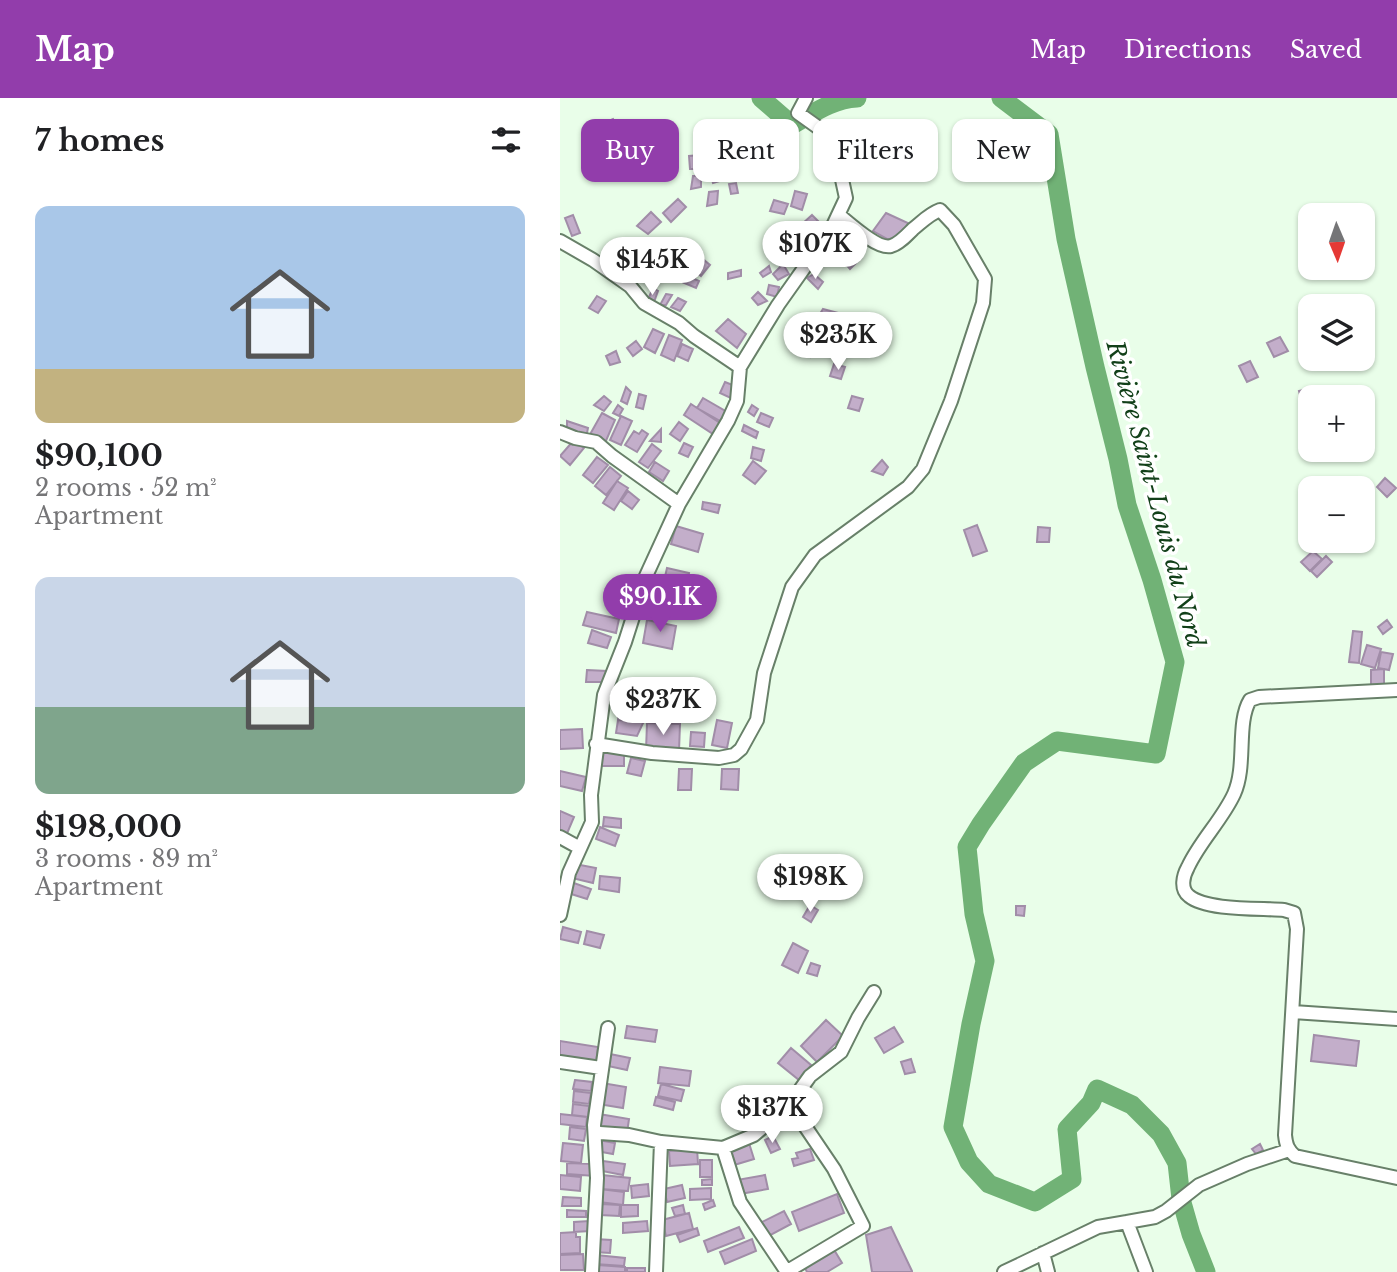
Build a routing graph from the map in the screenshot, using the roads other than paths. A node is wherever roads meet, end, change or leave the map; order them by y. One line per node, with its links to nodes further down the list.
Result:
1 (806, 98): 2 (street)
2 (839, 215): 4 (street); 8 (street)
3 (560, 242): 4 (street)
4 (740, 367): 6 (street)
5 (560, 432): 6 (street)
6 (679, 504): 8 (street)
7 (1397, 690): 13 (street)
8 (596, 744): 10 (street)
9 (560, 837): 10 (street)
10 (580, 848): 11 (street)
11 (560, 915)
12 (874, 992): 18 (street)
13 (1293, 1012): 14 (street); 22 (street)
14 (1397, 1019)
15 (608, 1028): 17 (street)
16 (560, 1062): 17 (street)
17 (601, 1068): 26 (street)
18 (790, 1104): 21 (street); 28 (street)
19 (600, 1133): 20 (street)
20 (661, 1142): 21 (street); 27 (street)
21 (723, 1148): 28 (street)
22 (1289, 1150): 23 (street); 24 (street)
23 (1397, 1178)
24 (1127, 1222): 25 (street); 31 (street)
25 (1043, 1253): 29 (street); 30 (street)
26 (592, 1272)
27 (656, 1272)
28 (787, 1272)
29 (1004, 1272)
30 (1048, 1272)
31 (1146, 1272)

